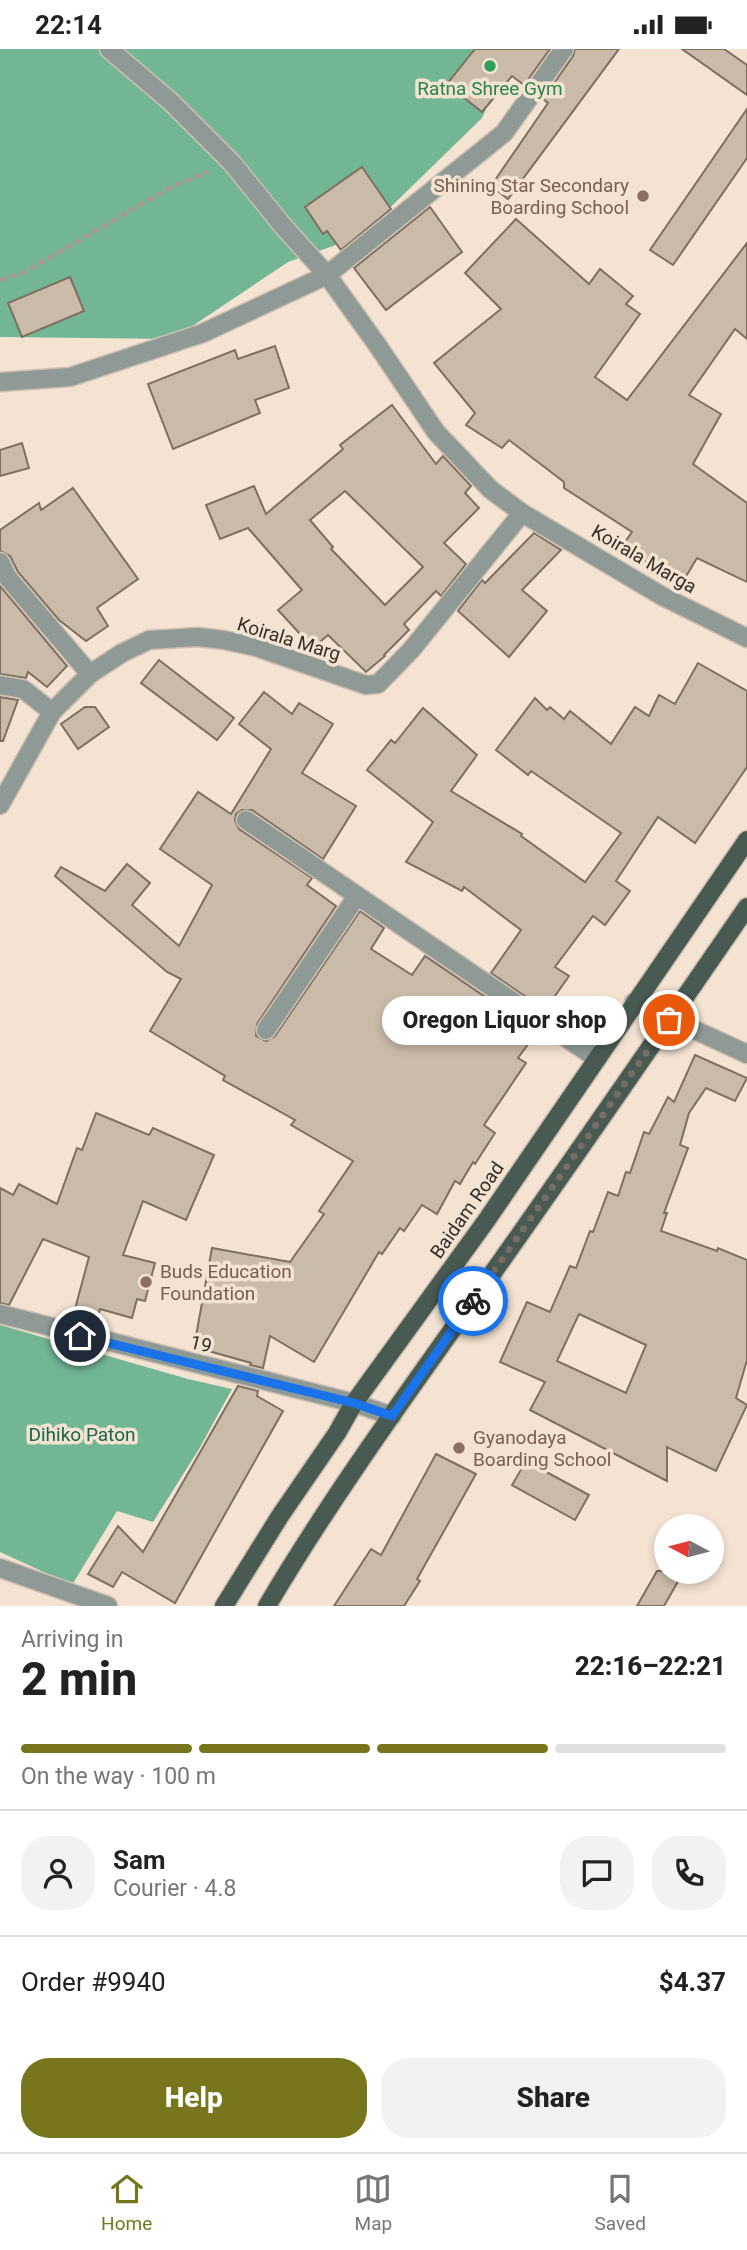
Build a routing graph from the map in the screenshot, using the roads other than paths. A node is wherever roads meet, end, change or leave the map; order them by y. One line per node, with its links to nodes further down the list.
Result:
1 (109, 49): 3 (street, Koirala Marga)
2 (564, 49): 3 (street)
3 (327, 275): 4 (street); 5 (street, Koirala Marga)
4 (0, 382)
5 (522, 513): 7 (street, Koirala Marga); 8 (street, Koirala Marg)
6 (0, 562): 8 (street)
7 (747, 638)
8 (90, 674): 10 (street, Koirala Marg)
9 (0, 684): 10 (street)
10 (52, 712): 11 (street, Koirala Marg)
11 (0, 805)
12 (246, 820): 14 (street)
13 (747, 840): 16 (main road, Baidam Road)
14 (357, 896): 18 (street); 20 (street)
15 (747, 907): 17 (main road)
16 (634, 1002): 17 (street); 20 (main road, Baidam Road)
17 (669, 1020): 19 (street); 23 (main road)
18 (266, 1030)
19 (747, 1054)
20 (596, 1058): 22 (main road, Baidam Road)
21 (0, 1314): 22 (street, 19)
22 (354, 1403): 23 (street, 19); 26 (main road, Baidam Road)
23 (392, 1416): 27 (main road)
24 (0, 1568): 25 (street)
25 (108, 1606)
26 (224, 1606)
27 (267, 1606)

